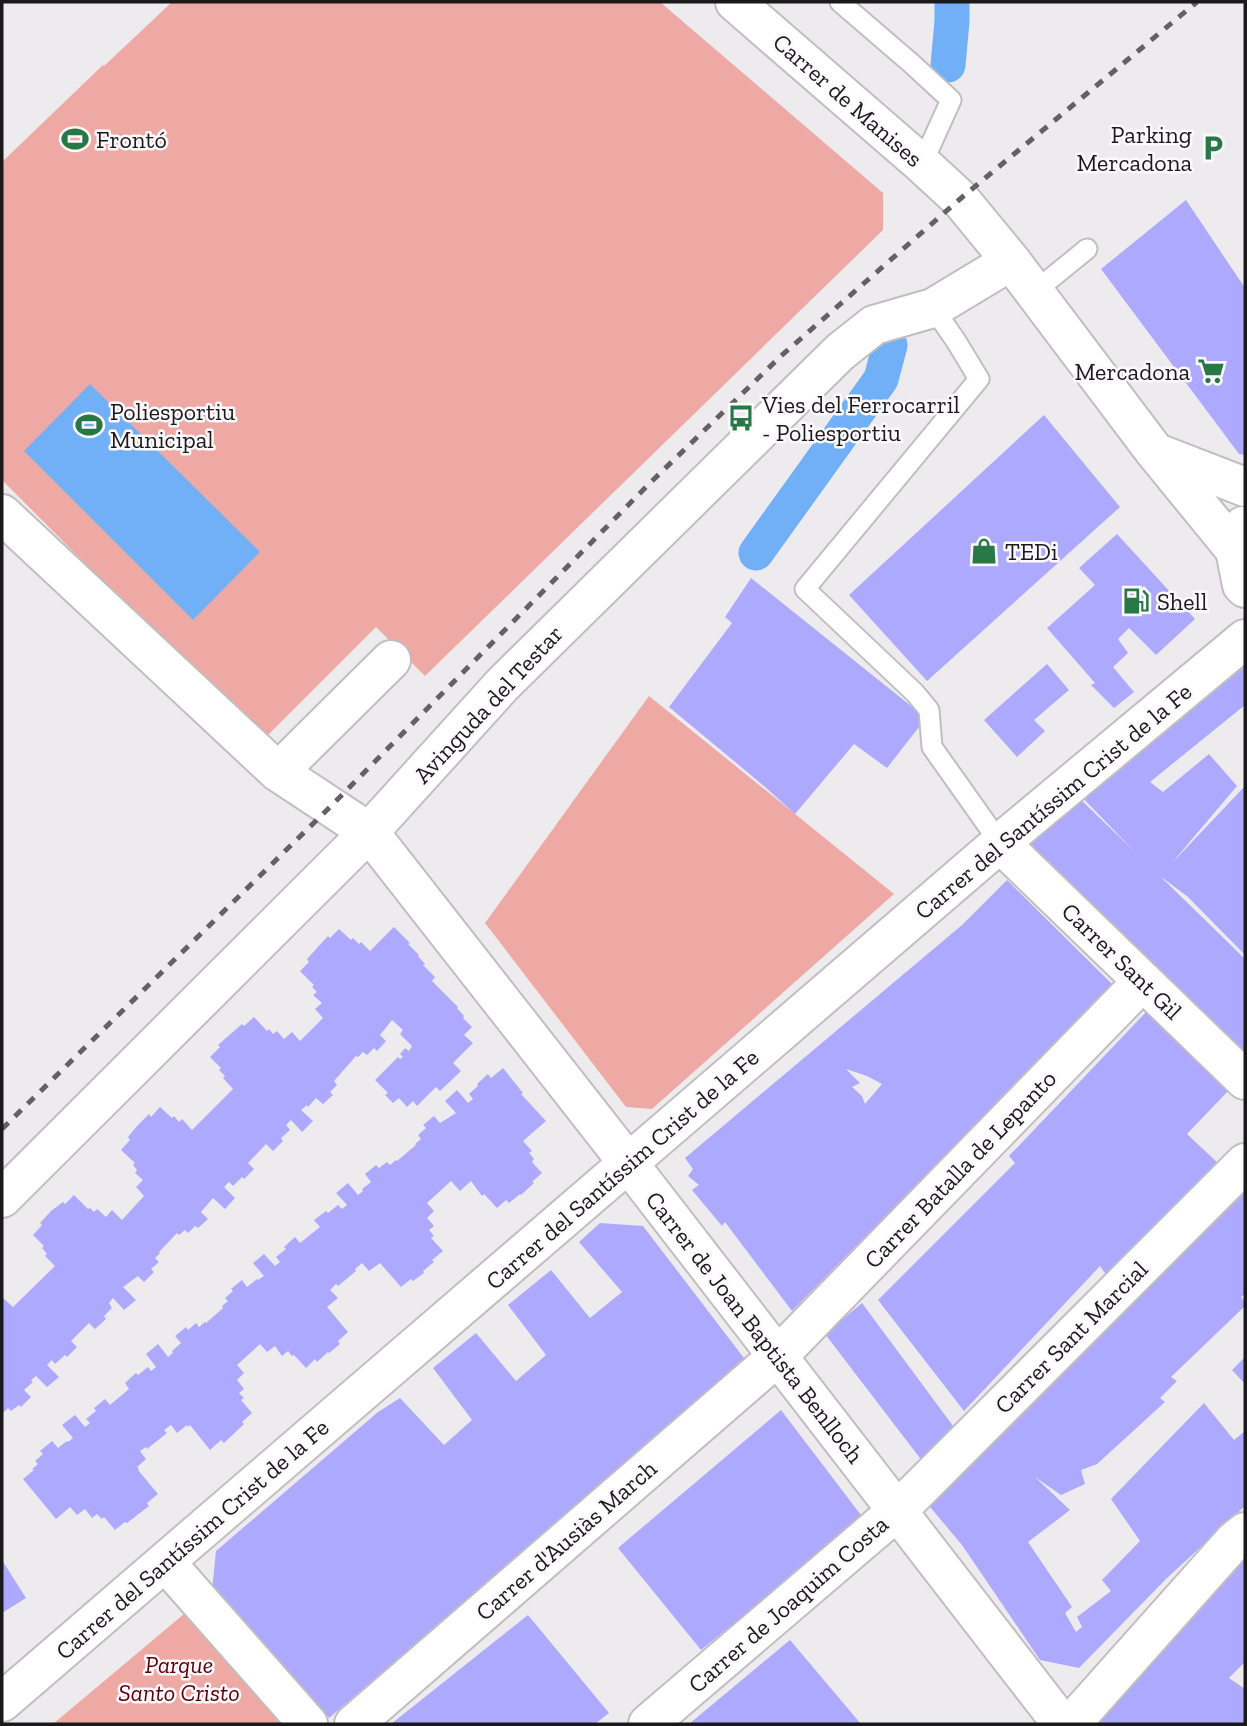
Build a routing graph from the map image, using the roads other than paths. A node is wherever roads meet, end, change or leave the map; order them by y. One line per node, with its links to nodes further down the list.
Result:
1 (736, 2): 3 (street, Carrer de Manises)
2 (840, 2): 3 (lane)
3 (922, 164): 5 (street, Carrer de Manises)
4 (1087, 249): 6 (lane)
5 (1011, 261): 6 (street, Carrer de Manises); 7 (street, Avinguda del Testar)
6 (1034, 292): 8 (street, Carrer de Manises)
7 (933, 308): 16 (street, Avinguda del Testar); 17 (lane)
8 (1155, 452): 9 (street); 11 (street, Carrer de Manises)
9 (1245, 487)
10 (2, 514): 15 (street, Carrer de Joan Baptista Benlloch)
11 (1240, 535): 12 (street)
12 (1245, 588)
13 (1245, 639): 17 (street, Carrer del Santíssim Crist de la Fe)
14 (391, 660): 15 (street)
15 (278, 772): 16 (street, Carrer de Joan Baptista Benlloch)
16 (369, 832): 21 (street, Carrer de Joan Baptista Benlloch); 22 (street, Avinguda del Testar)
17 (1000, 843): 18 (street, Carrer Sant Gil); 21 (street, Carrer del Santíssim Crist de la Fe)
18 (1143, 981): 19 (street, Carrer Sant Gil); 23 (street, Carrer Batalla de Lepanto)
19 (1245, 1080)
20 (1245, 1163): 24 (street, Carrer Sant Marcial)
21 (629, 1164): 23 (street, Carrer de Joan Baptista Benlloch); 26 (street, Carrer del Santíssim Crist de la Fe)
22 (2, 1198)
23 (778, 1356): 24 (street, Carrer de Joan Baptista Benlloch); 29 (street, Carrer d'Ausiàs March)
24 (897, 1511): 30 (street, Carrer de Joaquim Costa); 31 (street, Carrer de Joan Baptista Benlloch)
25 (1245, 1532): 32 (street)
26 (166, 1563): 27 (street, Carrer del Santíssim Crist de la Fe); 28 (street)
27 (2, 1702)
28 (308, 1724)
29 (354, 1724)
30 (648, 1724)
31 (1062, 1724)
32 (1071, 1724)

